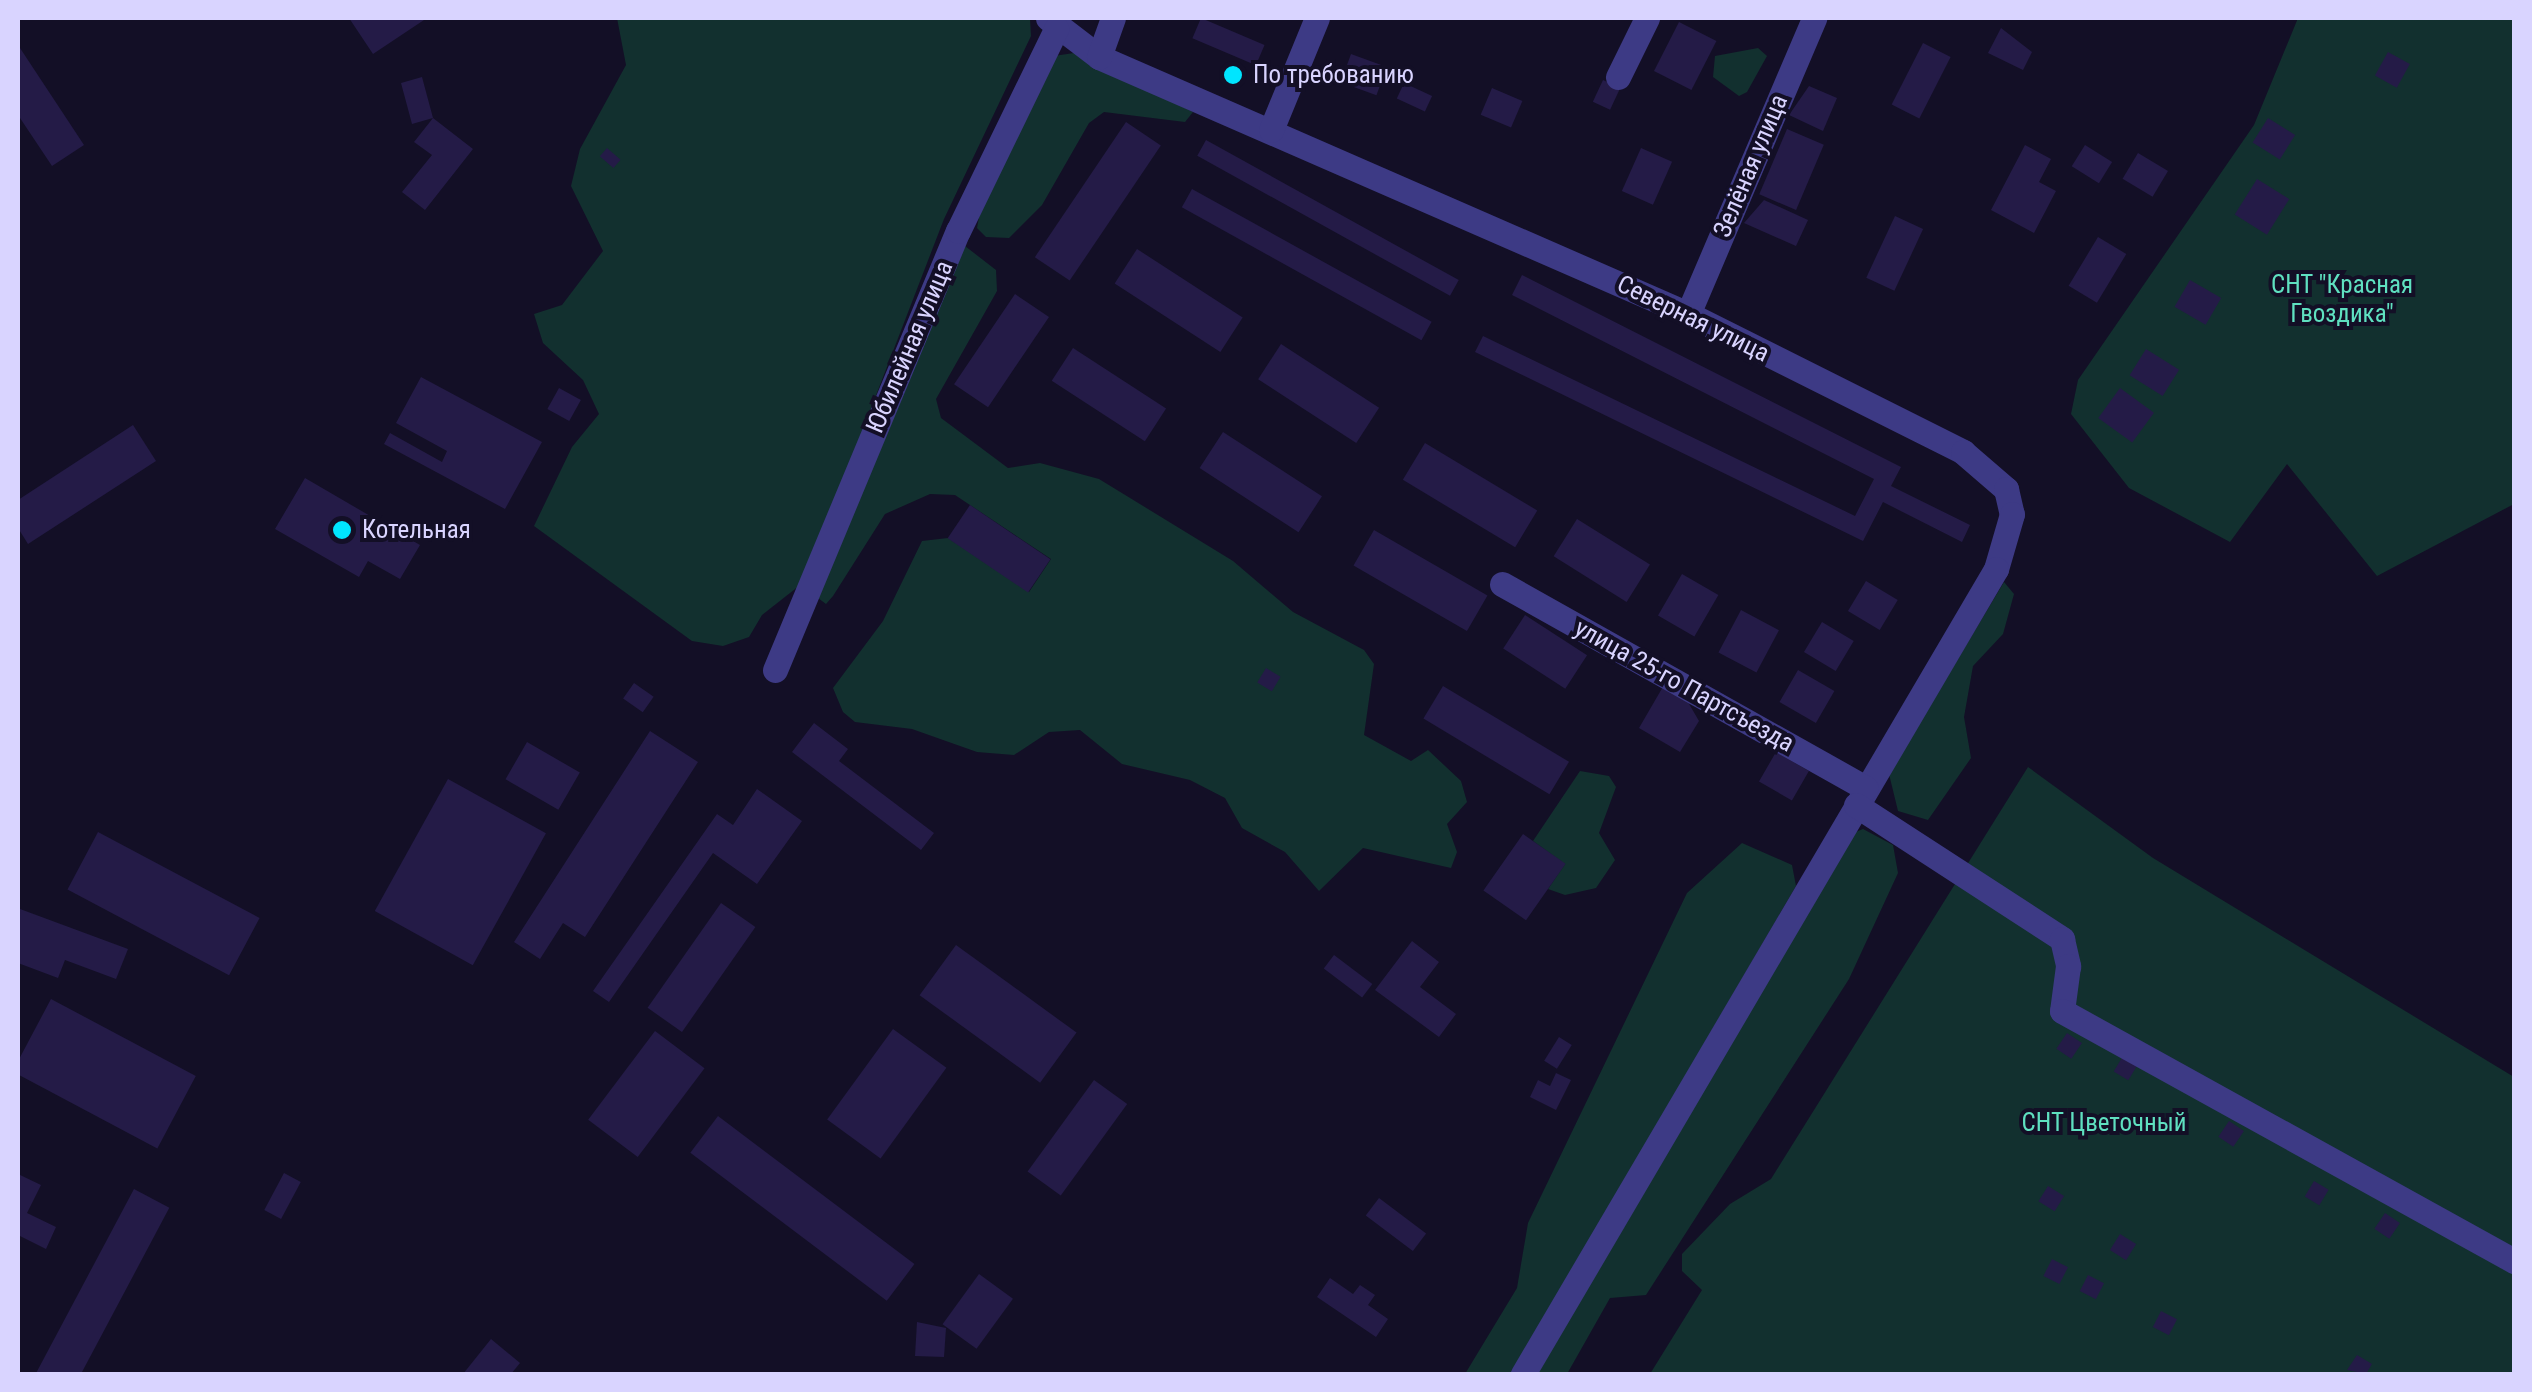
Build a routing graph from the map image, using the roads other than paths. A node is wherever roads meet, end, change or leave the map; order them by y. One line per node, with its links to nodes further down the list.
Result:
1 (1113, 18): 6 (street)
2 (1316, 18): 8 (street)
3 (1647, 18): 7 (street)
4 (1814, 18): 9 (street, Зелёная улица)
5 (1052, 24): 6 (street, Северная улица); 11 (street, Юбилейная улица)
6 (1099, 57): 8 (street, Северная улица)
7 (1618, 77)
8 (1271, 130): 9 (street, Северная улица)
9 (1688, 314): 12 (street, Северная улица)
10 (1502, 584): 12 (street, улица 25-го Партсъезда)
11 (775, 670)
12 (1861, 796): 13 (street, улица 25-го Партсъезда); 14 (street, Северная улица)
13 (2514, 1262)
14 (1523, 1374)

